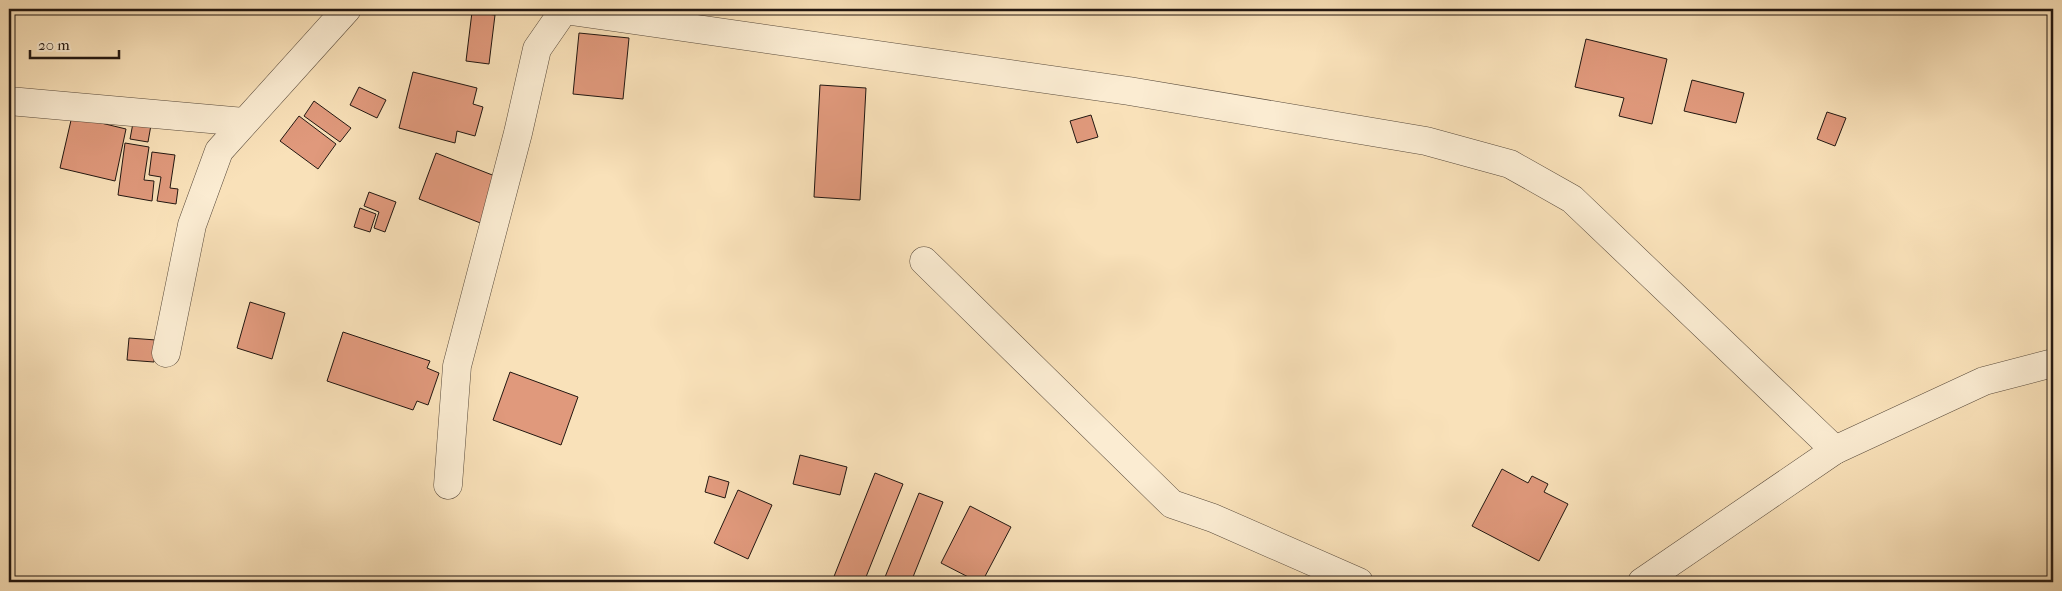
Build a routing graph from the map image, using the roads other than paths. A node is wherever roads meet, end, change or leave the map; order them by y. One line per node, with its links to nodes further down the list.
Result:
1 (348, 9): 4 (street)
2 (560, 10): 8 (street); 9 (street)
3 (9, 101): 4 (street)
4 (244, 122): 6 (street)
5 (924, 261): 10 (street)
6 (166, 353)
7 (2053, 363): 8 (street)
8 (1835, 450): 11 (street)
9 (448, 485)
10 (1359, 582)
11 (1642, 582)

